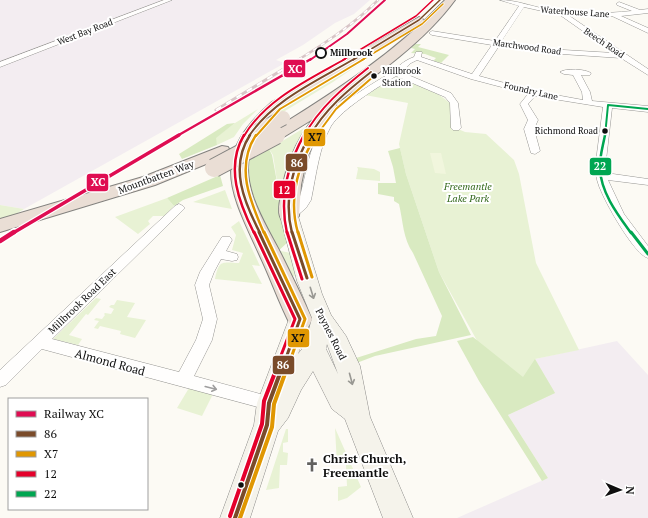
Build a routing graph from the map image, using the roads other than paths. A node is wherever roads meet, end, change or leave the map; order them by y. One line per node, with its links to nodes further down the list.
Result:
1 (169, 0): 16 (street, West Bay Road)
2 (440, 0): 11 (highway)
3 (450, 0): 23 (highway)
4 (503, 0): 5 (street, Waterhouse Lane)
5 (521, 3): 8 (street, Waterhouse Lane); 14 (street)
6 (619, 4): 9 (street)
7 (648, 11): 9 (street, Waterhouse Lane)
8 (561, 12): 10 (street, Waterhouse Lane); 15 (street, Beech Road)
9 (640, 12): 10 (street, Waterhouse Lane)
10 (614, 15): 12 (street)
11 (419, 20): 34 (highway, Mountbatten Way, bridge); 40 (highway)
12 (647, 31)
13 (432, 33): 14 (street, Marchwood Road)
14 (496, 43): 15 (street, Marchwood Road); 22 (street)
15 (622, 56): 21 (street, Beech Road)
16 (0, 65)
17 (564, 72): 18 (street)
18 (575, 72): 20 (street); 25 (street)
19 (396, 73): 22 (street, Foundry Lane); 28 (street); 33 (street)
20 (587, 73)
21 (648, 73)
22 (474, 77): 24 (street, Foundry Lane)
23 (355, 83): 33 (highway); 35 (highway, Mountbatten Way, bridge)
24 (533, 93): 25 (street, Foundry Lane); 29 (street)
25 (588, 103): 26 (street, Foundry Lane)
26 (608, 105): 27 (street, Foundry Lane); 30 (street)
27 (648, 109)
28 (456, 128)
29 (535, 151)
30 (601, 176): 31 (street); 38 (street)
31 (648, 182)
32 (179, 208): 41 (street, Millbrook Road East)
33 (295, 211): 40 (street, Paynes Road, one-way to 40)
34 (0, 226)
35 (0, 240)
36 (226, 240): 37 (street)
37 (218, 254): 39 (street); 45 (street)
38 (648, 254)
39 (232, 257)
40 (311, 319): 42 (street); 47 (street, Paynes Road, one-way to 47); 48 (street)
41 (38, 342): 44 (street, Millbrook Road East); 45 (street, Almond Road)
42 (314, 350): 43 (street); 46 (street, Paynes Road)
43 (294, 379): 46 (street); 48 (street)
44 (0, 380)
45 (183, 381): 48 (street, Almond Road, one-way to 48)
46 (330, 381): 47 (street, Paynes Road)
47 (354, 410): 50 (street, Paynes Road)
48 (272, 413): 49 (street)
49 (235, 518)
50 (398, 518)

